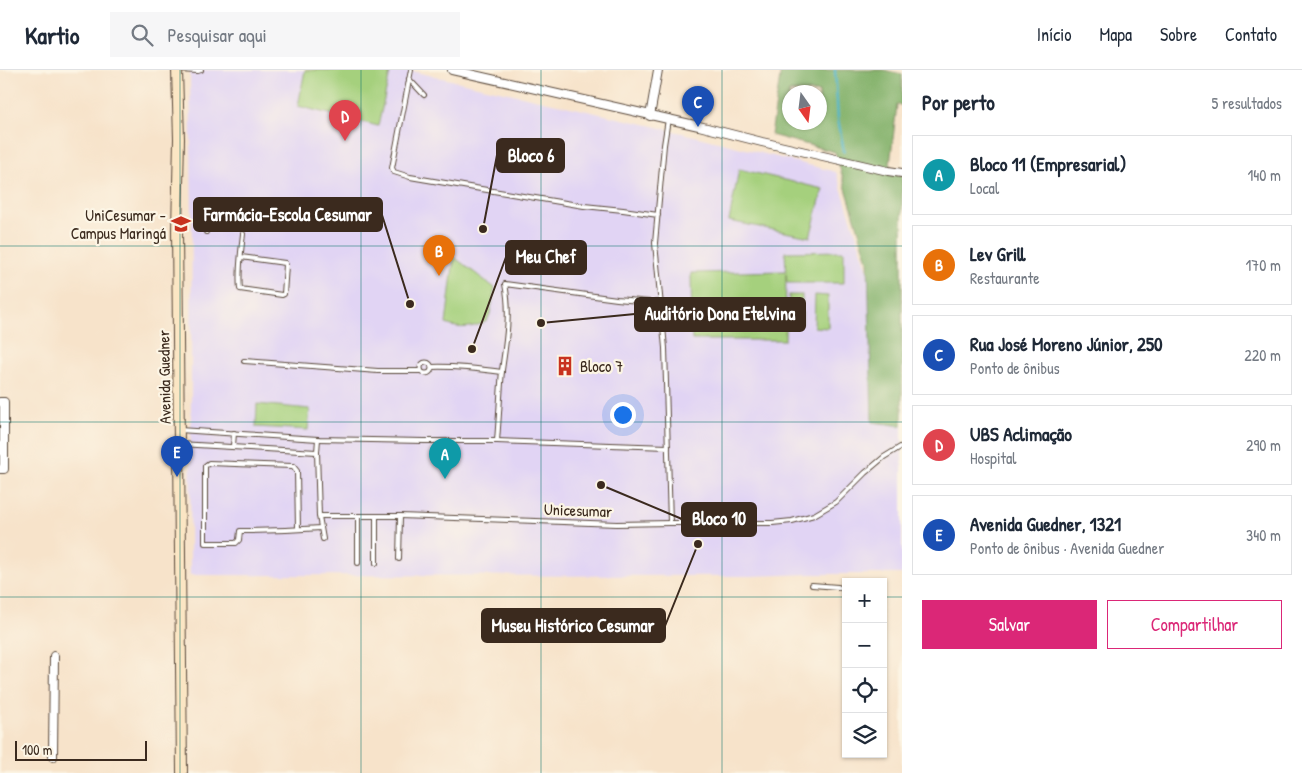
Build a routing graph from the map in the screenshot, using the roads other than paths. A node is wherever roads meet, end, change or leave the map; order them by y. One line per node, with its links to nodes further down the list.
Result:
1 (178, 70): 2 (lane); 23 (street, Avenida Guedner)
2 (201, 70)
3 (410, 70): 7 (lane)
4 (452, 70): 6 (street)
5 (658, 70): 9 (street)
6 (476, 73): 9 (street)
7 (409, 79): 8 (lane); 12 (lane)
8 (424, 95)
9 (650, 116): 10 (street)
10 (668, 119): 11 (street); 12 (lane)
11 (902, 173)
12 (658, 215): 17 (lane)
13 (207, 217): 14 (lane)
14 (206, 232)
15 (243, 234): 16 (lane)
16 (241, 257): 16 (lane)
17 (661, 303): 21 (lane); 29 (lane)
18 (244, 361): 20 (lane)
19 (432, 367): 20 (lane); 20 (lane); 21 (lane)
20 (421, 371)
21 (502, 372): 26 (lane)
22 (0, 402): 32 (street)
23 (179, 430): 24 (lane); 27 (street, Avenida Guedner)
24 (234, 433): 25 (lane); 28 (lane)
25 (318, 439): 26 (lane); 31 (lane)
26 (497, 441): 29 (lane)
27 (179, 444): 28 (lane); 48 (street, Avenida Guedner)
28 (233, 446): 31 (lane)
29 (668, 446): 37 (lane)
30 (902, 446): 37 (lane, Unicesumar)
31 (317, 452): 33 (lane)
32 (0, 469)
33 (319, 516): 34 (lane, Unicesumar); 38 (lane)
34 (358, 516): 35 (lane, Unicesumar); 42 (lane)
35 (376, 516): 36 (lane, Unicesumar); 43 (lane)
36 (400, 516): 37 (lane, Unicesumar); 41 (lane)
37 (670, 523)
38 (321, 528): 39 (lane); 40 (lane)
39 (298, 529): 39 (lane)
40 (323, 539)
41 (399, 559)
42 (358, 563)
43 (376, 563)
44 (812, 585): 45 (lane)
45 (842, 588)
46 (54, 656): 47 (street)
47 (53, 757)
48 (182, 773)

